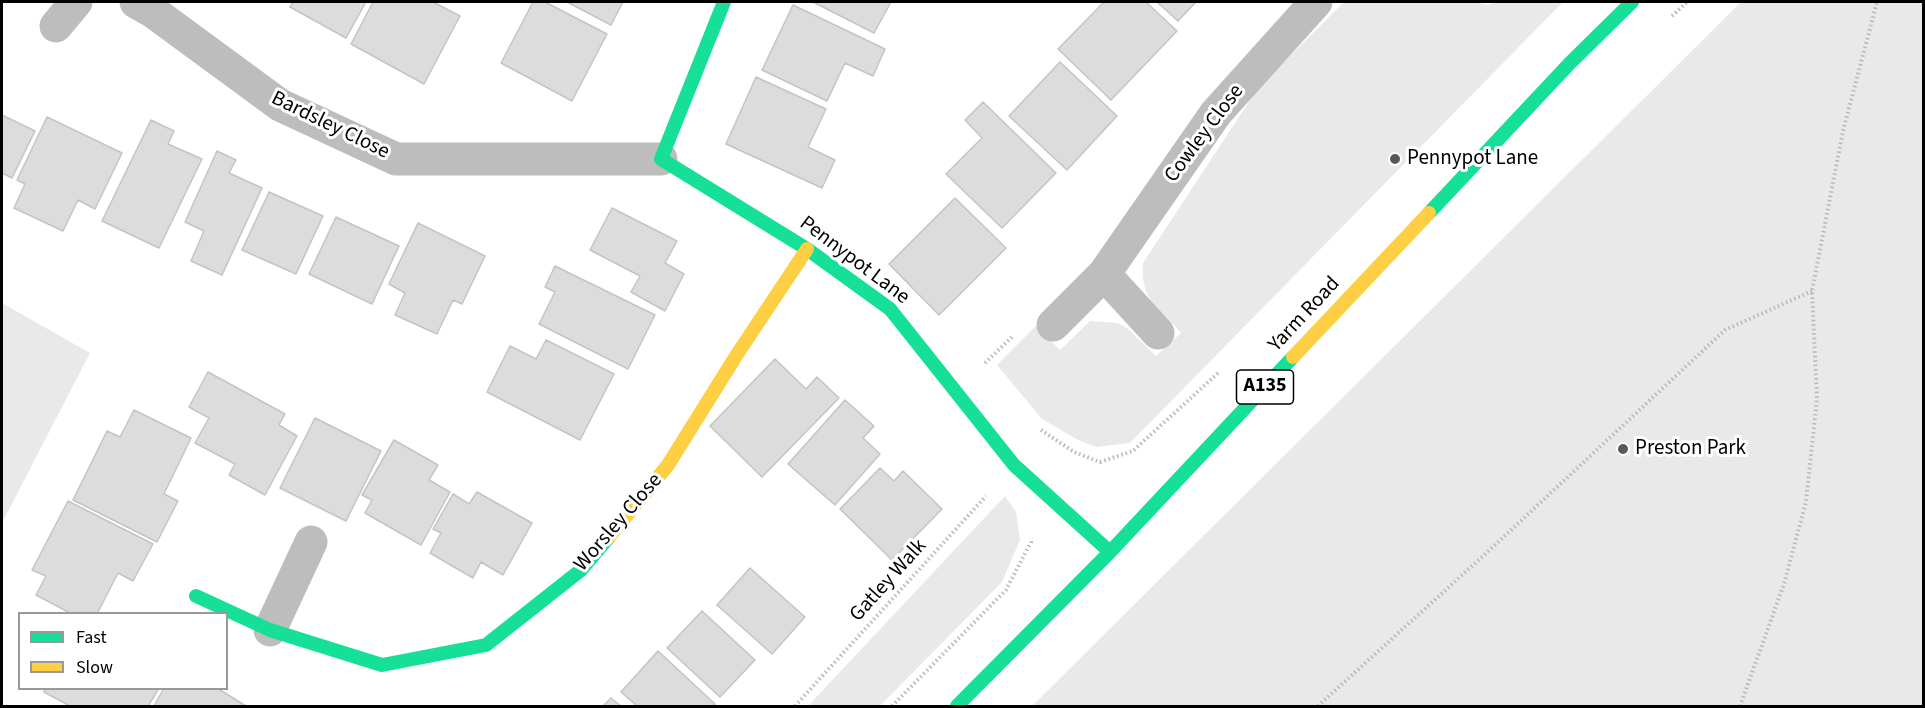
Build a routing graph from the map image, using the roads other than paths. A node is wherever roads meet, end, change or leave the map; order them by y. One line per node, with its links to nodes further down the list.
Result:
1 (76, 2): 6 (street)
2 (136, 2): 7 (street, Bardsley Close)
3 (723, 2): 7 (street)
4 (1316, 2): 9 (street, Cowley Close)
5 (1632, 2): 13 (street, Yarm Road / A135)
6 (56, 26)
7 (661, 159): 8 (street, Pennypot Lane)
8 (807, 249): 13 (street, Pennypot Lane); 15 (street, Worsley Close)
9 (1104, 273): 10 (street, Cowley Close); 11 (street)
10 (1053, 325)
11 (1158, 333)
12 (311, 542): 15 (street)
13 (1110, 552): 16 (street, Yarm Road / A135)
14 (196, 596): 15 (street, Worsley Close)
15 (270, 630)
16 (957, 706)

